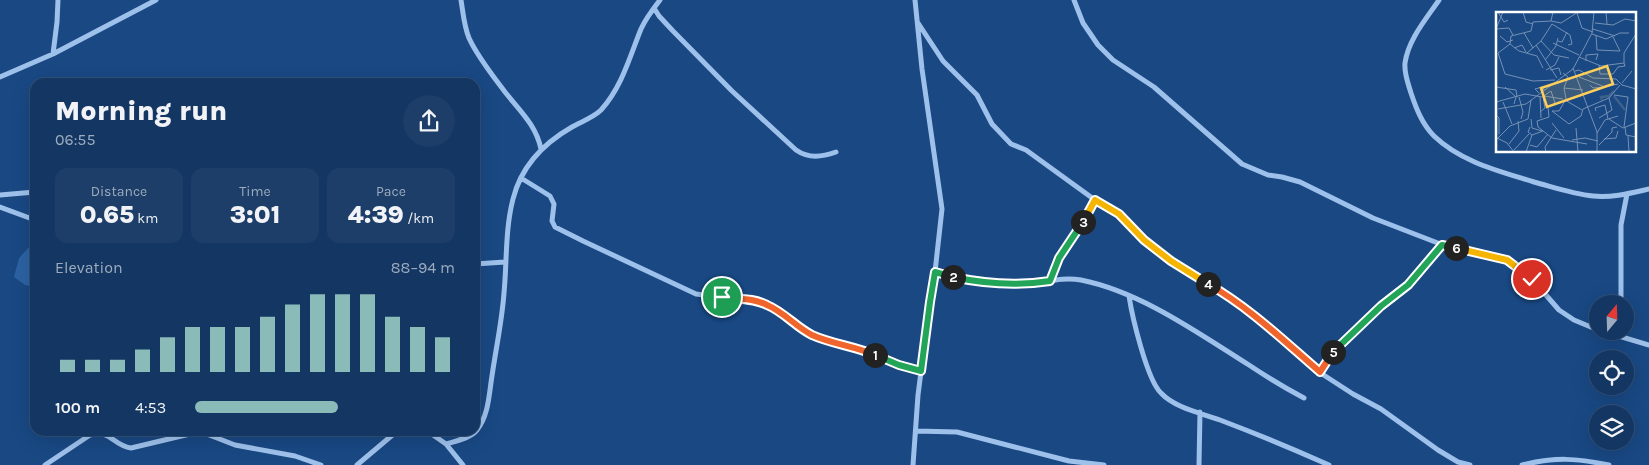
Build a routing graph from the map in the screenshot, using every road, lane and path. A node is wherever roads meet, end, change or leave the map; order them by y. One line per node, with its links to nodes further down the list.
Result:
1 (58, 0): 10 (street)
2 (156, 0): 10 (street)
3 (461, 0): 12 (street)
4 (660, 0): 8 (street)
5 (915, 0): 9 (street)
6 (1074, 0): 22 (street)
7 (1439, 0): 17 (street)
8 (654, 8): 12 (street); 13 (street)
9 (918, 23): 19 (street); 25 (street)
10 (53, 54): 11 (street)
11 (0, 77)
12 (541, 149): 14 (street)
13 (836, 152)
14 (522, 178): 23 (street); 32 (street)
15 (1649, 189): 17 (street)
16 (30, 192): 18 (street)
17 (1626, 194): 27 (street)
18 (0, 195)
19 (1095, 200): 26 (street); 33 (street)
20 (0, 207): 21 (street)
21 (30, 218)
22 (1442, 245): 29 (street); 33 (street)
23 (504, 262): 24 (street); 36 (street)
24 (480, 264)
25 (935, 272): 26 (street); 32 (street)
26 (1050, 281): 28 (street)
27 (1621, 295)
28 (1129, 296): 34 (street); 35 (street)
29 (1589, 326)
30 (1630, 340): 31 (street)
31 (1649, 345)
32 (921, 371): 37 (street)
33 (1320, 372): 48 (street)
34 (1304, 398)
35 (1200, 412): 55 (street); 56 (street)
36 (480, 425)
37 (916, 432): 53 (street); 54 (street)
38 (88, 436): 49 (street)
39 (110, 436): 40 (street)
40 (179, 436)
41 (212, 436): 50 (street)
42 (391, 436): 51 (street)
43 (435, 436): 47 (street)
44 (462, 436): 46 (street)
45 (468, 436): 46 (street)
46 (465, 438): 47 (street)
47 (446, 444): 52 (street)
48 (1456, 464): 57 (street)
49 (45, 465)
50 (321, 465)
51 (357, 465)
52 (463, 465)
53 (913, 465)
54 (1104, 465)
55 (1199, 465)
56 (1329, 465)
57 (1470, 465)
58 (1522, 465): 59 (street)
59 (1609, 465)

